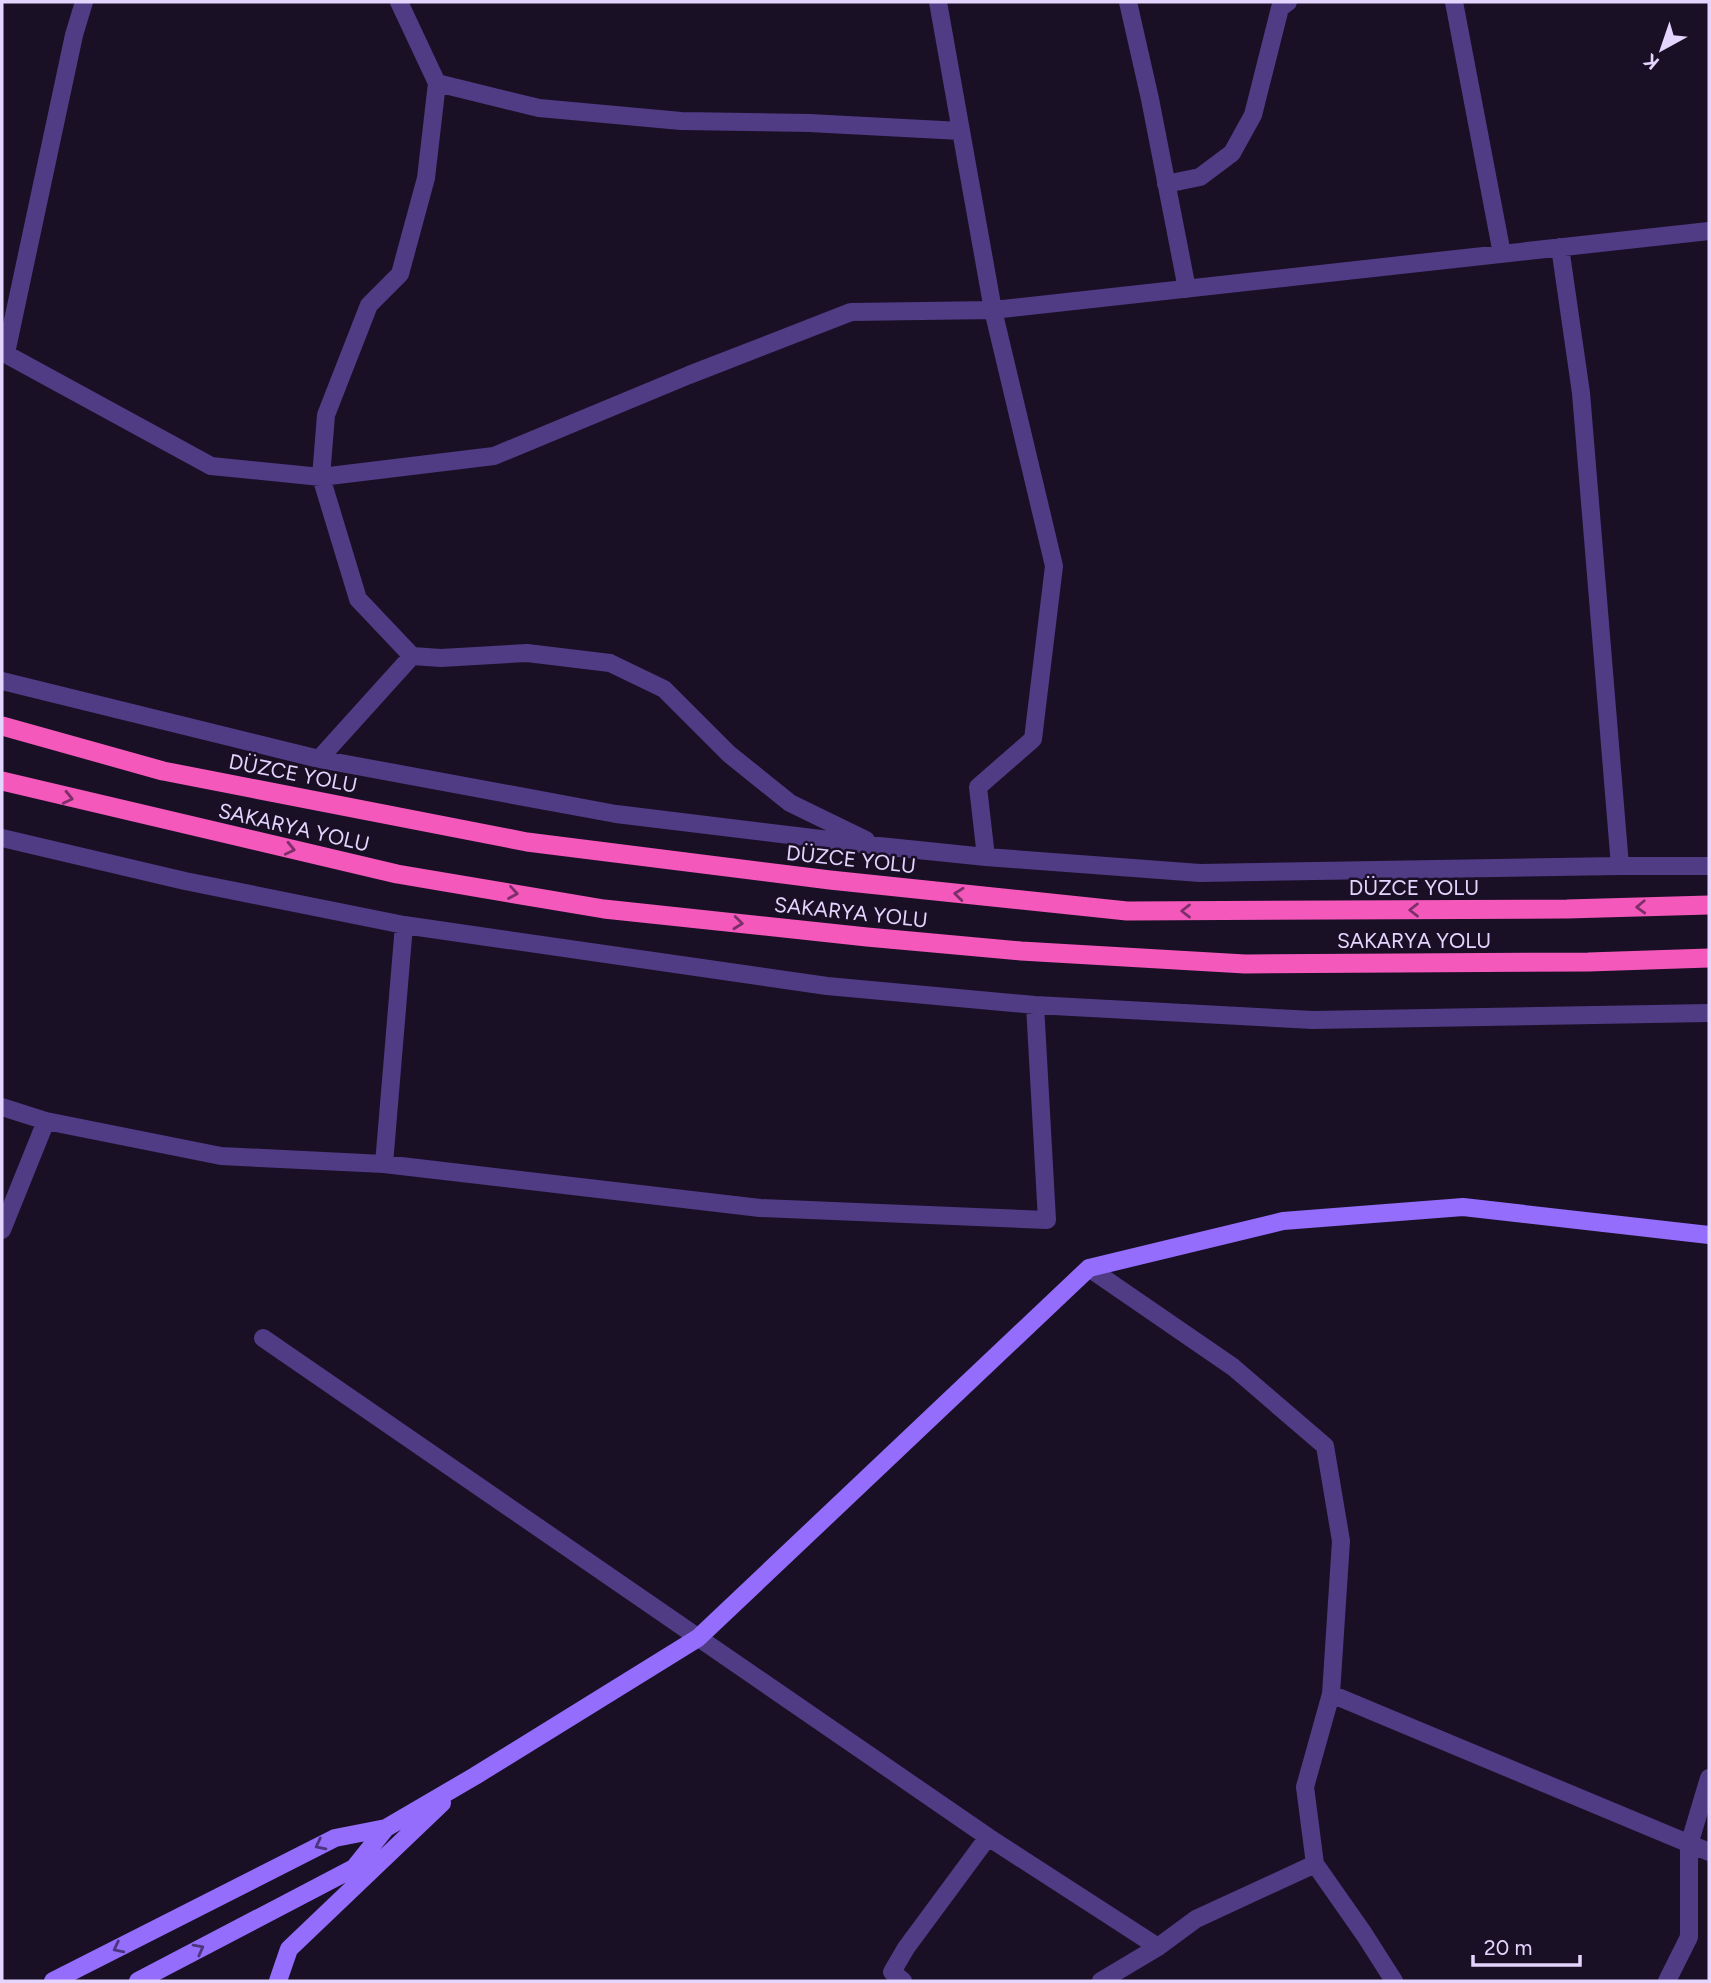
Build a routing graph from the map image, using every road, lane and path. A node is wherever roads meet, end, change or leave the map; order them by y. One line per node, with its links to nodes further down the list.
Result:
1 (84, 2): 15 (street)
2 (398, 2): 7 (street)
3 (938, 2): 8 (street)
4 (1128, 2): 9 (street)
5 (1289, 2): 9 (street)
6 (1454, 2): 12 (street)
7 (437, 83): 8 (street); 16 (street)
8 (961, 131): 14 (street)
9 (1166, 184): 13 (street)
10 (1709, 231): 11 (street)
11 (1560, 247): 12 (street); 25 (street)
12 (1502, 254): 13 (street)
13 (1187, 289): 14 (street)
14 (993, 310): 16 (street); 24 (street)
15 (4, 353): 16 (street)
16 (321, 477): 17 (street)
17 (412, 656): 20 (street); 23 (street)
18 (2, 681): 20 (street)
19 (2, 726): 27 (highway, DÜZCE YOLU, one-way to 19)
20 (319, 759): 23 (street)
21 (2, 781): 29 (highway, SAKARYA YOLU, one-way to 29)
22 (2, 838): 28 (street)
23 (879, 846): 24 (street)
24 (986, 857): 25 (street)
25 (1620, 866): 26 (street)
26 (1709, 866)
27 (1709, 905)
28 (404, 925): 30 (street); 34 (street)
29 (1709, 958)
30 (1035, 1005): 31 (street); 34 (street)
31 (1709, 1013)
32 (2, 1107): 33 (street)
33 (46, 1121): 34 (street); 35 (street)
34 (384, 1164)
35 (2, 1230)
36 (1709, 1235): 37 (main road)
37 (1089, 1268): 39 (main road); 40 (street)
38 (263, 1338): 39 (street)
39 (698, 1638): 42 (main road); 44 (street)
40 (1331, 1694): 45 (street); 47 (street)
41 (1709, 1778): 45 (street)
42 (462, 1783): 43 (main road); 51 (main road)
43 (386, 1828): 49 (main road, one-way to 49); 50 (main road, one-way to 43)
44 (988, 1837): 48 (street); 52 (street)
45 (1689, 1845): 46 (street); 55 (street)
46 (1709, 1852)
47 (1315, 1864): 48 (street); 54 (street)
48 (1158, 1947): 53 (street)
49 (53, 1981)
50 (138, 1981)
51 (278, 1981)
52 (903, 1981)
53 (1101, 1981)
54 (1394, 1981)
55 (1667, 1981)

